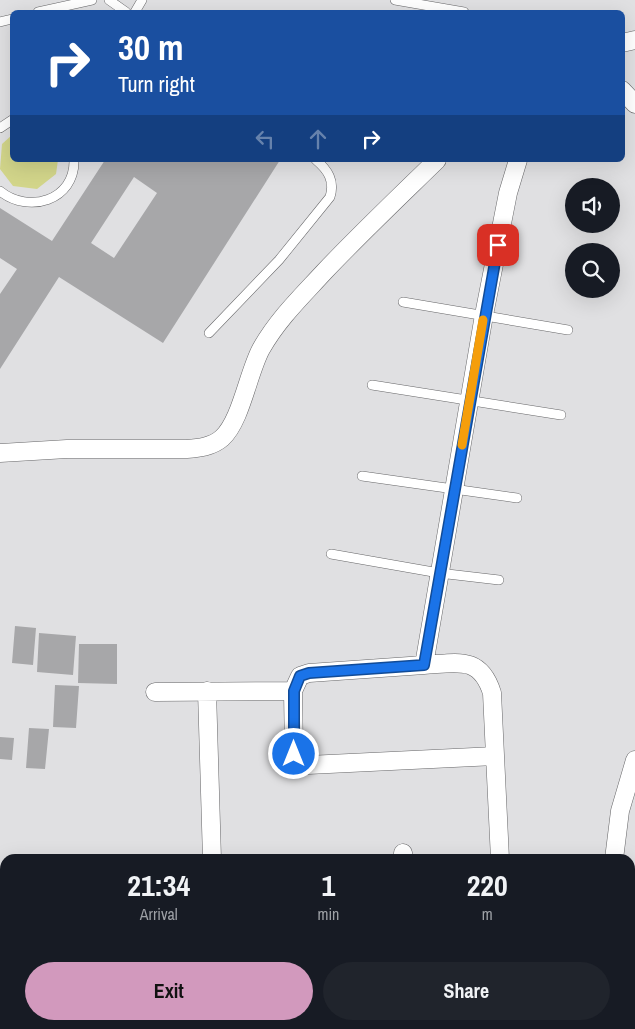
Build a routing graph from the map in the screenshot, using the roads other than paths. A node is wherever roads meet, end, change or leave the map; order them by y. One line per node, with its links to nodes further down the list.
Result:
1 (92, 0): 4 (lane)
2 (109, 0): 5 (lane)
3 (395, 0): 6 (lane)
4 (47, 10)
5 (123, 10)
6 (452, 10)
7 (625, 93): 8 (street)
8 (635, 104)
9 (74, 162): 13 (lane)
10 (318, 162): 17 (lane)
11 (435, 162): 21 (street)
12 (517, 162): 15 (street)
13 (0, 191)
14 (403, 302): 15 (lane)
15 (484, 315): 16 (lane); 19 (street)
16 (568, 330)
17 (209, 333)
18 (372, 384): 19 (lane)
19 (469, 400): 20 (lane); 23 (street)
20 (561, 415)
21 (0, 452)
22 (362, 476): 23 (lane)
23 (455, 490): 24 (lane); 26 (street)
24 (517, 498)
25 (331, 554): 26 (lane)
26 (440, 573): 27 (lane); 28 (street)
27 (499, 580)
28 (424, 665): 30 (street); 32 (street)
29 (207, 690): 30 (street); 31 (street); 34 (street)
30 (294, 691): 32 (street)
31 (155, 692)
32 (495, 756): 35 (street)
33 (635, 760): 36 (street)
34 (212, 854)
35 (500, 854)
36 (615, 854)

